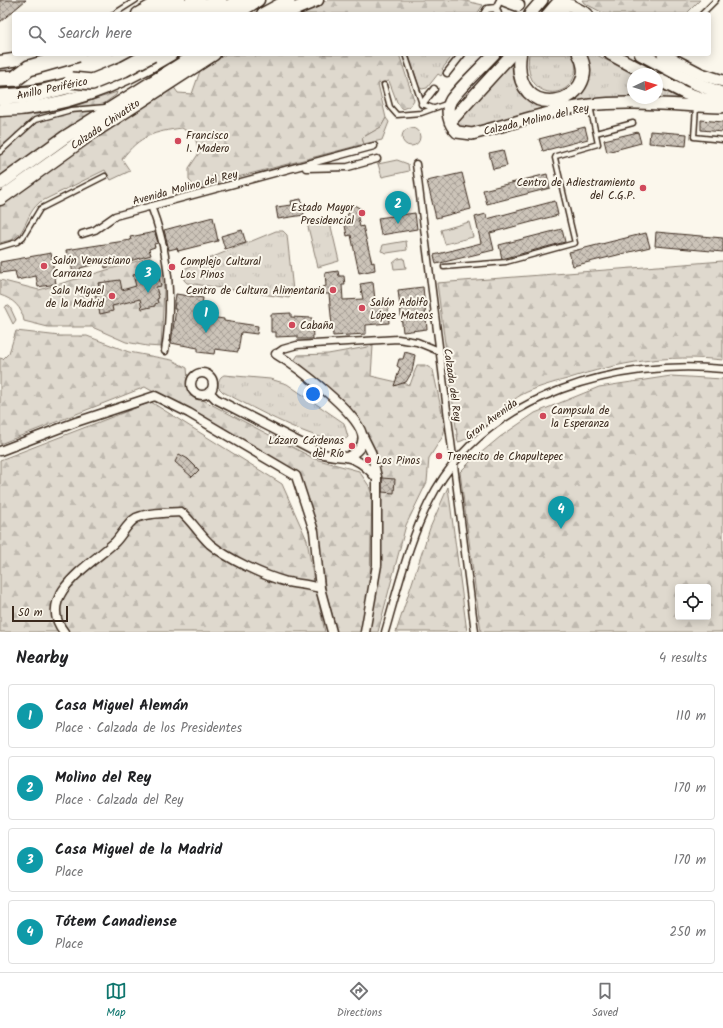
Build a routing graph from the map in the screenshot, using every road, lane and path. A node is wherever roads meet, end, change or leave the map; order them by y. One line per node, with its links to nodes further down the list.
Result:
1 (136, 0): 19 (lane)
2 (162, 0): 20 (main road)
3 (178, 0): 21 (highway)
4 (191, 0): 22 (highway)
5 (198, 0): 23 (highway)
6 (219, 0): 24 (highway)
7 (232, 0): 25 (highway)
8 (242, 0): 26 (highway)
9 (258, 0): 27 (main road)
10 (289, 0): 28 (main road)
11 (317, 0): 29 (main road)
12 (500, 0): 18 (street)
13 (505, 0): 16 (main road)
14 (542, 0): 31 (street)
15 (716, 0): 34 (lane)
16 (518, 5)
17 (561, 5): 32 (street); 33 (street)
18 (497, 11): 30 (street)
19 (117, 12)
20 (141, 12)
21 (157, 12)
22 (172, 12)
23 (178, 12)
24 (200, 12)
25 (213, 12)
26 (222, 12)
27 (239, 12)
28 (267, 12)
29 (288, 12)
30 (485, 12)
31 (532, 12)
32 (551, 12)
33 (581, 12)
34 (704, 12)
35 (71, 56): 58 (highway, bridge)
36 (94, 56): 57 (highway, Anillo Periférico)
37 (100, 56): 58 (highway)
38 (127, 56): 59 (highway)
39 (142, 56): 66 (highway, Anillo Periférico)
40 (148, 56): 59 (highway, bridge)
41 (168, 56): 74 (main road)
42 (194, 56): 69 (main road, Calzada Chivatito)
43 (211, 56): 86 (main road, Calzada Chivatito)
44 (406, 56): 68 (lane)
45 (460, 56): 56 (street)
46 (492, 56): 67 (street)
47 (510, 56): 75 (street)
48 (520, 56): 49 (main road)
49 (580, 56)
50 (615, 56): 55 (main road)
51 (644, 56): 65 (main road)
52 (667, 56): 60 (street)
53 (30, 57): 54 (main road)
54 (0, 62)
55 (637, 68)
56 (447, 73)
57 (0, 77): 58 (highway)
58 (16, 78)
59 (72, 80): 64 (highway)
60 (723, 81)
61 (663, 82): 72 (main road)
62 (384, 85): 73 (lane)
63 (434, 90): 68 (street)
64 (0, 91)
65 (723, 94)
66 (0, 97)
67 (451, 100): 73 (lane); 75 (street)
68 (422, 104): 73 (lane)
69 (114, 106): 80 (lane); 85 (main road, Calzada Chivatito)
70 (590, 106): 71 (street, Calzada Molino del Rey); 75 (street, Calzada Molino del Rey); 77 (lane)
71 (696, 106): 72 (street, Calzada Molino del Rey); 78 (lane)
72 (723, 107)
73 (435, 108)
74 (0, 110)
75 (450, 122)
76 (633, 123): 77 (lane)
77 (596, 133): 90 (lane)
78 (723, 140)
79 (374, 146): 83 (street, Avenida Molino del Rey)
80 (0, 152)
81 (377, 159): 83 (street, Avenida Molino del Rey)
82 (416, 164): 92 (street, Calzada del Rey)
83 (296, 168): 87 (street, Avenida Molino del Rey)
84 (105, 176): 89 (lane)
85 (0, 184)
86 (0, 199)
87 (151, 206): 88 (street, Avenida Molino del Rey); 91 (street)
88 (82, 234)
89 (0, 248)
90 (444, 267)
91 (166, 351)
92 (438, 351): 93 (street); 99 (street, Calzada del Rey)
93 (276, 354): 96 (street)
94 (723, 369): 99 (street, Gran Avenida)
95 (209, 392): 98 (street)
96 (362, 433): 98 (street); 100 (street)
97 (0, 451): 101 (street)
98 (347, 457): 100 (street)
99 (454, 462): 105 (street, Gran Avenida); 106 (street, Calzada del Rey)
100 (377, 478): 104 (street)
101 (320, 588): 102 (street); 103 (street)
102 (64, 632)
103 (332, 632)
104 (365, 632)
105 (385, 632)
106 (475, 632)

